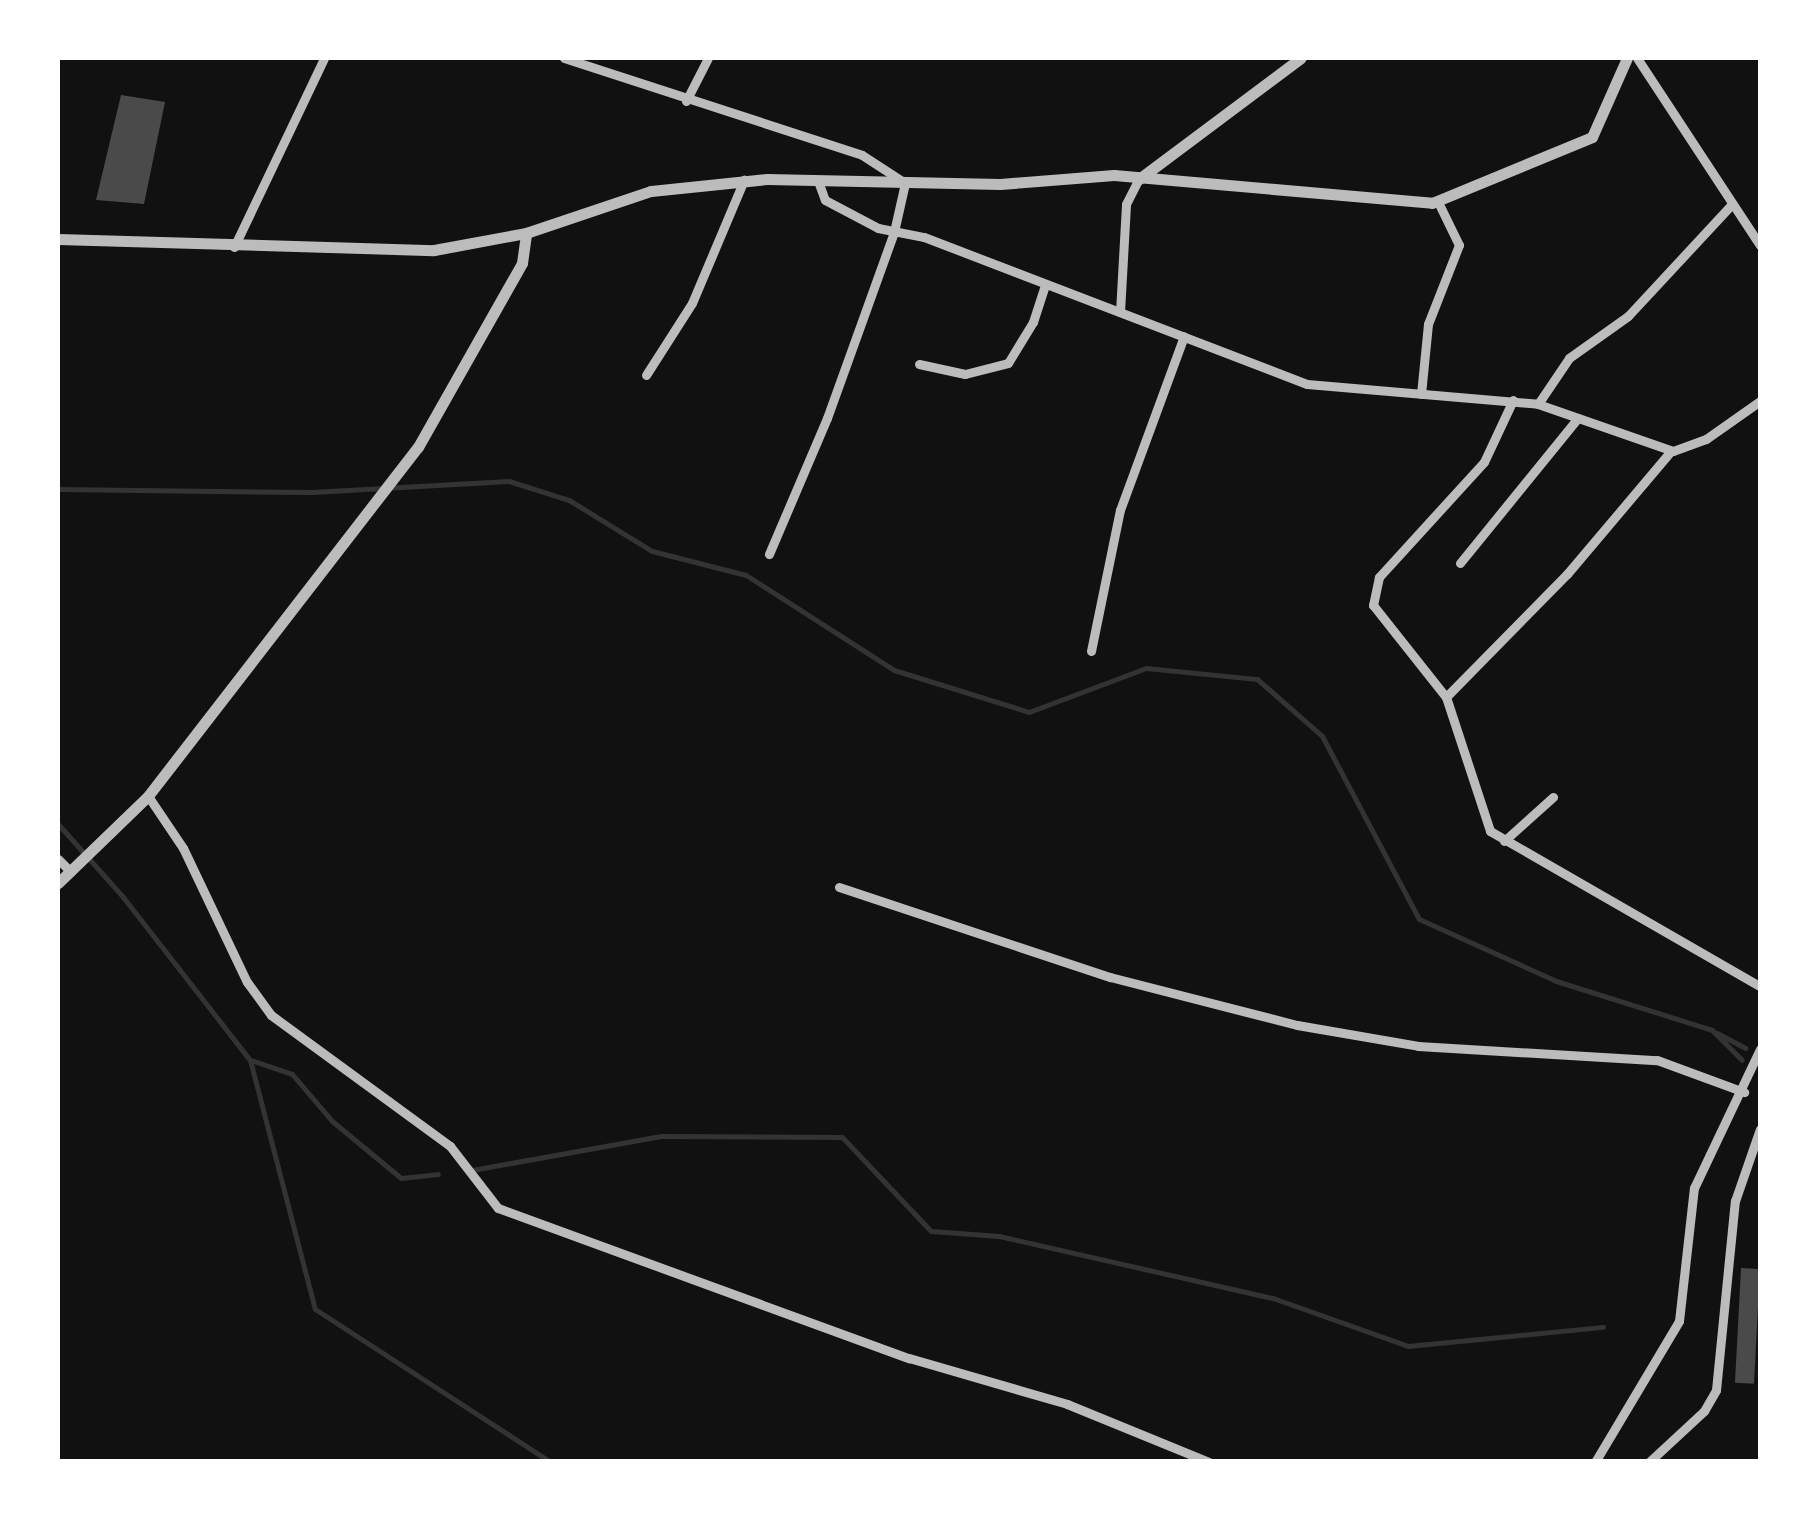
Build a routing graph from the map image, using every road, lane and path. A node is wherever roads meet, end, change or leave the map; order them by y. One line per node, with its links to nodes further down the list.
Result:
1 (324, 58): 18 (street)
2 (564, 58): 7 (street)
3 (708, 58): 7 (street)
4 (1301, 58): 8 (street)
5 (1627, 58): 12 (street)
6 (1637, 58): 13 (street)
7 (686, 101): 11 (street)
8 (1139, 178): 11 (street); 12 (street); 20 (street)
9 (744, 180): 10 (street); 15 (street); 23 (street)
10 (818, 180): 11 (street); 14 (street)
11 (905, 182): 14 (street)
12 (1438, 202): 24 (street)
13 (1732, 204): 17 (street); 27 (street)
14 (894, 232): 19 (street); 30 (street)
15 (526, 233): 18 (street); 34 (street)
16 (58, 239): 18 (street)
17 (1760, 245)
18 (234, 247)
19 (1045, 284): 20 (street); 22 (street)
20 (1120, 312): 21 (street)
21 (1184, 336): 24 (street); 32 (street)
22 (919, 364)
23 (646, 375)
24 (1421, 394): 25 (street)
25 (1513, 400): 27 (street); 33 (street)
26 (1760, 401): 29 (street)
27 (1538, 404): 28 (street)
28 (1578, 418): 29 (street); 31 (street)
29 (1671, 451): 33 (street)
30 (769, 554)
31 (1460, 563)
32 (1091, 651)
33 (1446, 697): 36 (street)
34 (148, 796): 38 (street); 46 (street)
35 (1552, 798): 36 (street)
36 (1504, 841): 41 (street)
37 (58, 859): 38 (street)
38 (71, 872): 39 (street)
39 (58, 883)
40 (839, 887): 44 (street)
41 (1760, 986)
42 (1760, 1050): 43 (street)
43 (1759, 1066): 44 (street)
44 (1744, 1092): 47 (street)
45 (1760, 1128): 48 (street)
46 (1209, 1462)
47 (1595, 1462)
48 (1650, 1462)

